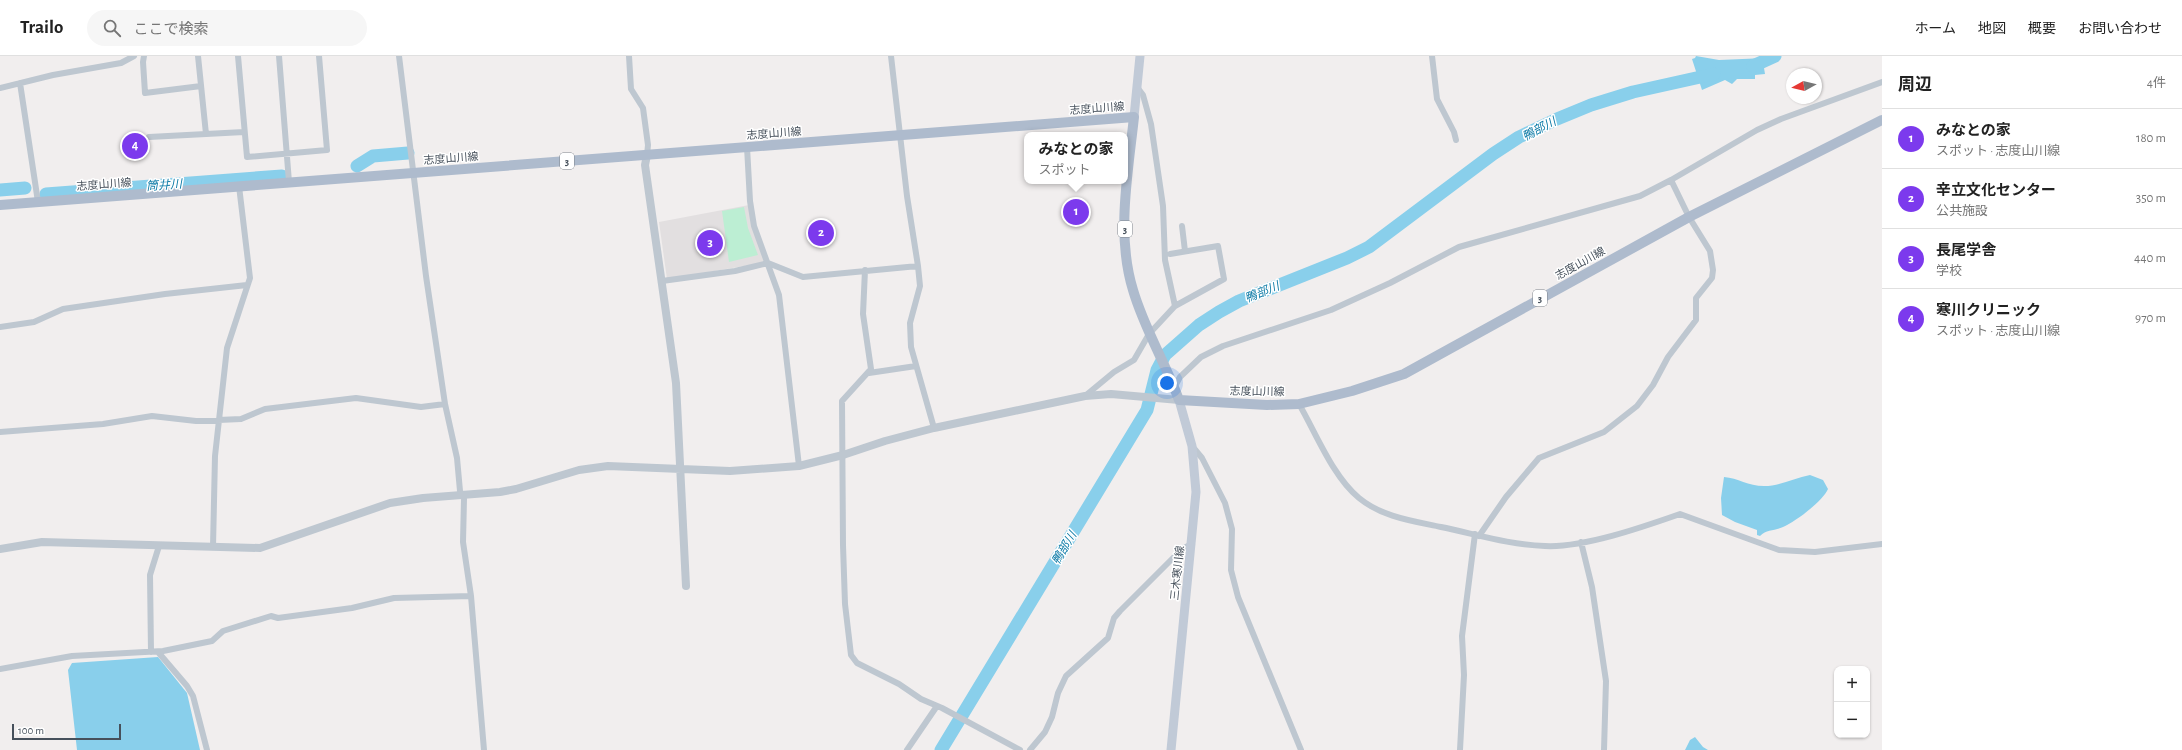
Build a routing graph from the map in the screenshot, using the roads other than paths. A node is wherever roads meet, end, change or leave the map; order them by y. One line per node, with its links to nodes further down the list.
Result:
1 (134, 56): 13 (street)
2 (144, 56): 14 (street)
3 (198, 56): 14 (street)
4 (238, 56): 19 (street)
5 (279, 56): 25 (street)
6 (320, 56): 25 (street)
7 (399, 56): 27 (street)
8 (629, 56): 26 (street)
9 (891, 56): 21 (street)
10 (1140, 56): 15 (main road)
11 (1432, 56): 23 (street)
12 (1882, 82): 29 (street)
13 (20, 83): 16 (street); 33 (street)
14 (201, 86): 20 (street)
15 (1137, 87): 17 (main road); 44 (street)
16 (0, 88)
17 (1134, 117): 21 (main road, 志度山川線 / 3); 28 (main road, 志度山川線 / 3)
18 (1882, 120): 35 (main road, 志度山川線 / 3)
19 (244, 132): 20 (street); 25 (street)
20 (206, 134): 22 (street)
21 (899, 135): 24 (main road, 志度山川線 / 3); 40 (street)
22 (149, 137)
23 (1456, 140)
24 (747, 147): 26 (main road, 志度山川線 / 3); 39 (street)
25 (287, 154): 30 (street)
26 (647, 155): 27 (main road, 志度山川線 / 3); 42 (street)
27 (415, 172): 30 (main road, 志度山川線 / 3); 52 (street)
28 (1128, 177)
29 (1671, 180): 35 (street); 49 (street)
30 (289, 182): 32 (main road, 志度山川線 / 3)
31 (1128, 184): 46 (main road, 志度山川線 / 3)
32 (239, 186): 33 (main road, 志度山川線 / 3); 43 (street)
33 (38, 201): 34 (main road, 志度山川線 / 3)
34 (0, 205)
35 (1689, 217): 53 (main road, 志度山川線 / 3); 62 (street)
36 (1182, 226): 37 (street)
37 (1186, 251): 38 (street); 44 (street)
38 (1170, 254)
39 (768, 263): 41 (street); 42 (street); 59 (street)
40 (918, 266): 41 (street); 47 (street)
41 (864, 270): 48 (street)
42 (662, 281): 60 (street)
43 (247, 286): 45 (street); 54 (street)
44 (1175, 306): 46 (street)
45 (0, 327)
46 (1150, 336): 49 (main road, 志度山川線 / 3); 50 (street)
47 (916, 366): 48 (street); 55 (street)
48 (869, 373): 58 (street)
49 (1174, 386): 51 (main road, 志度山川線 / 3)
50 (1085, 396): 51 (street); 55 (street)
51 (1179, 400): 53 (main road, 志度山川線 / 3); 57 (main road, 三木寒川線)
52 (445, 404): 54 (street); 61 (street)
53 (1299, 404): 62 (street)
54 (219, 421): 56 (street); 67 (street)
55 (934, 428): 58 (street)
56 (0, 432)
57 (1192, 446): 64 (main road, 三木寒川線); 80 (street)
58 (843, 455): 59 (street); 73 (street)
59 (799, 466): 60 (street)
60 (679, 469): 61 (street); 69 (street)
61 (462, 495): 67 (street); 70 (street)
62 (1477, 535): 63 (street); 81 (street)
63 (1581, 542): 65 (street); 82 (street)
64 (1192, 544): 78 (street); 79 (main road, 三木寒川線)
65 (1882, 544)
66 (159, 546): 67 (street); 68 (street); 71 (street)
67 (214, 547)
68 (0, 549)
69 (686, 586)
70 (471, 596): 71 (street); 75 (street)
71 (154, 652): 72 (street); 74 (street)
72 (0, 669)
73 (939, 707): 76 (street); 77 (street)
74 (207, 750)
75 (484, 750)
76 (907, 750)
77 (1020, 750)
78 (1030, 750)
79 (1171, 750)
80 (1301, 750)
81 (1460, 750)
82 (1604, 750)

